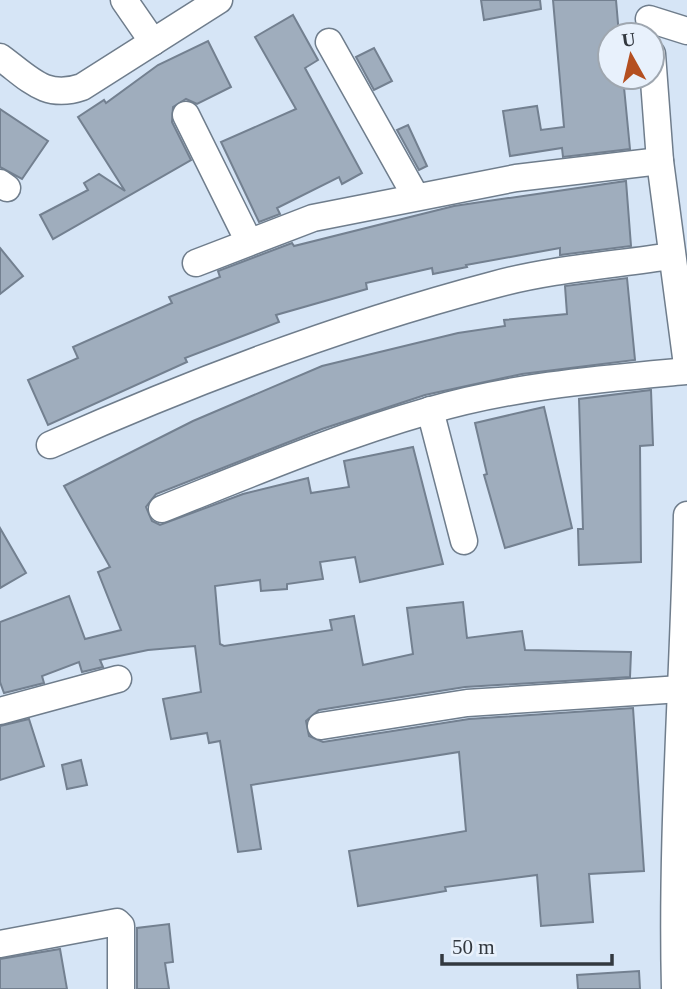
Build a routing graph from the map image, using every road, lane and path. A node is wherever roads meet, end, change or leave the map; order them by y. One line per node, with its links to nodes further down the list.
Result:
1 (124, 0): 5 (street)
2 (219, 0): 5 (street)
3 (649, 18): 4 (street)
4 (687, 31)
5 (153, 42): 7 (street)
6 (329, 42): 11 (street)
7 (0, 57)
8 (655, 91): 10 (street)
9 (186, 115): 12 (street)
10 (660, 161): 11 (street); 13 (street)
11 (416, 197): 12 (street)
12 (249, 242): 14 (street)
13 (671, 256): 15 (street); 18 (street)
14 (196, 263)
15 (687, 365)
16 (687, 371): 17 (street)
17 (430, 410): 19 (street); 21 (street)
18 (50, 445)
19 (162, 509)
20 (687, 515): 22 (street)
21 (464, 541)
22 (686, 649): 24 (street)
23 (118, 679): 25 (street)
24 (681, 689): 26 (street); 29 (street)
25 (0, 711)
26 (321, 726)
27 (0, 944): 28 (street)
28 (121, 989)
29 (675, 989)

